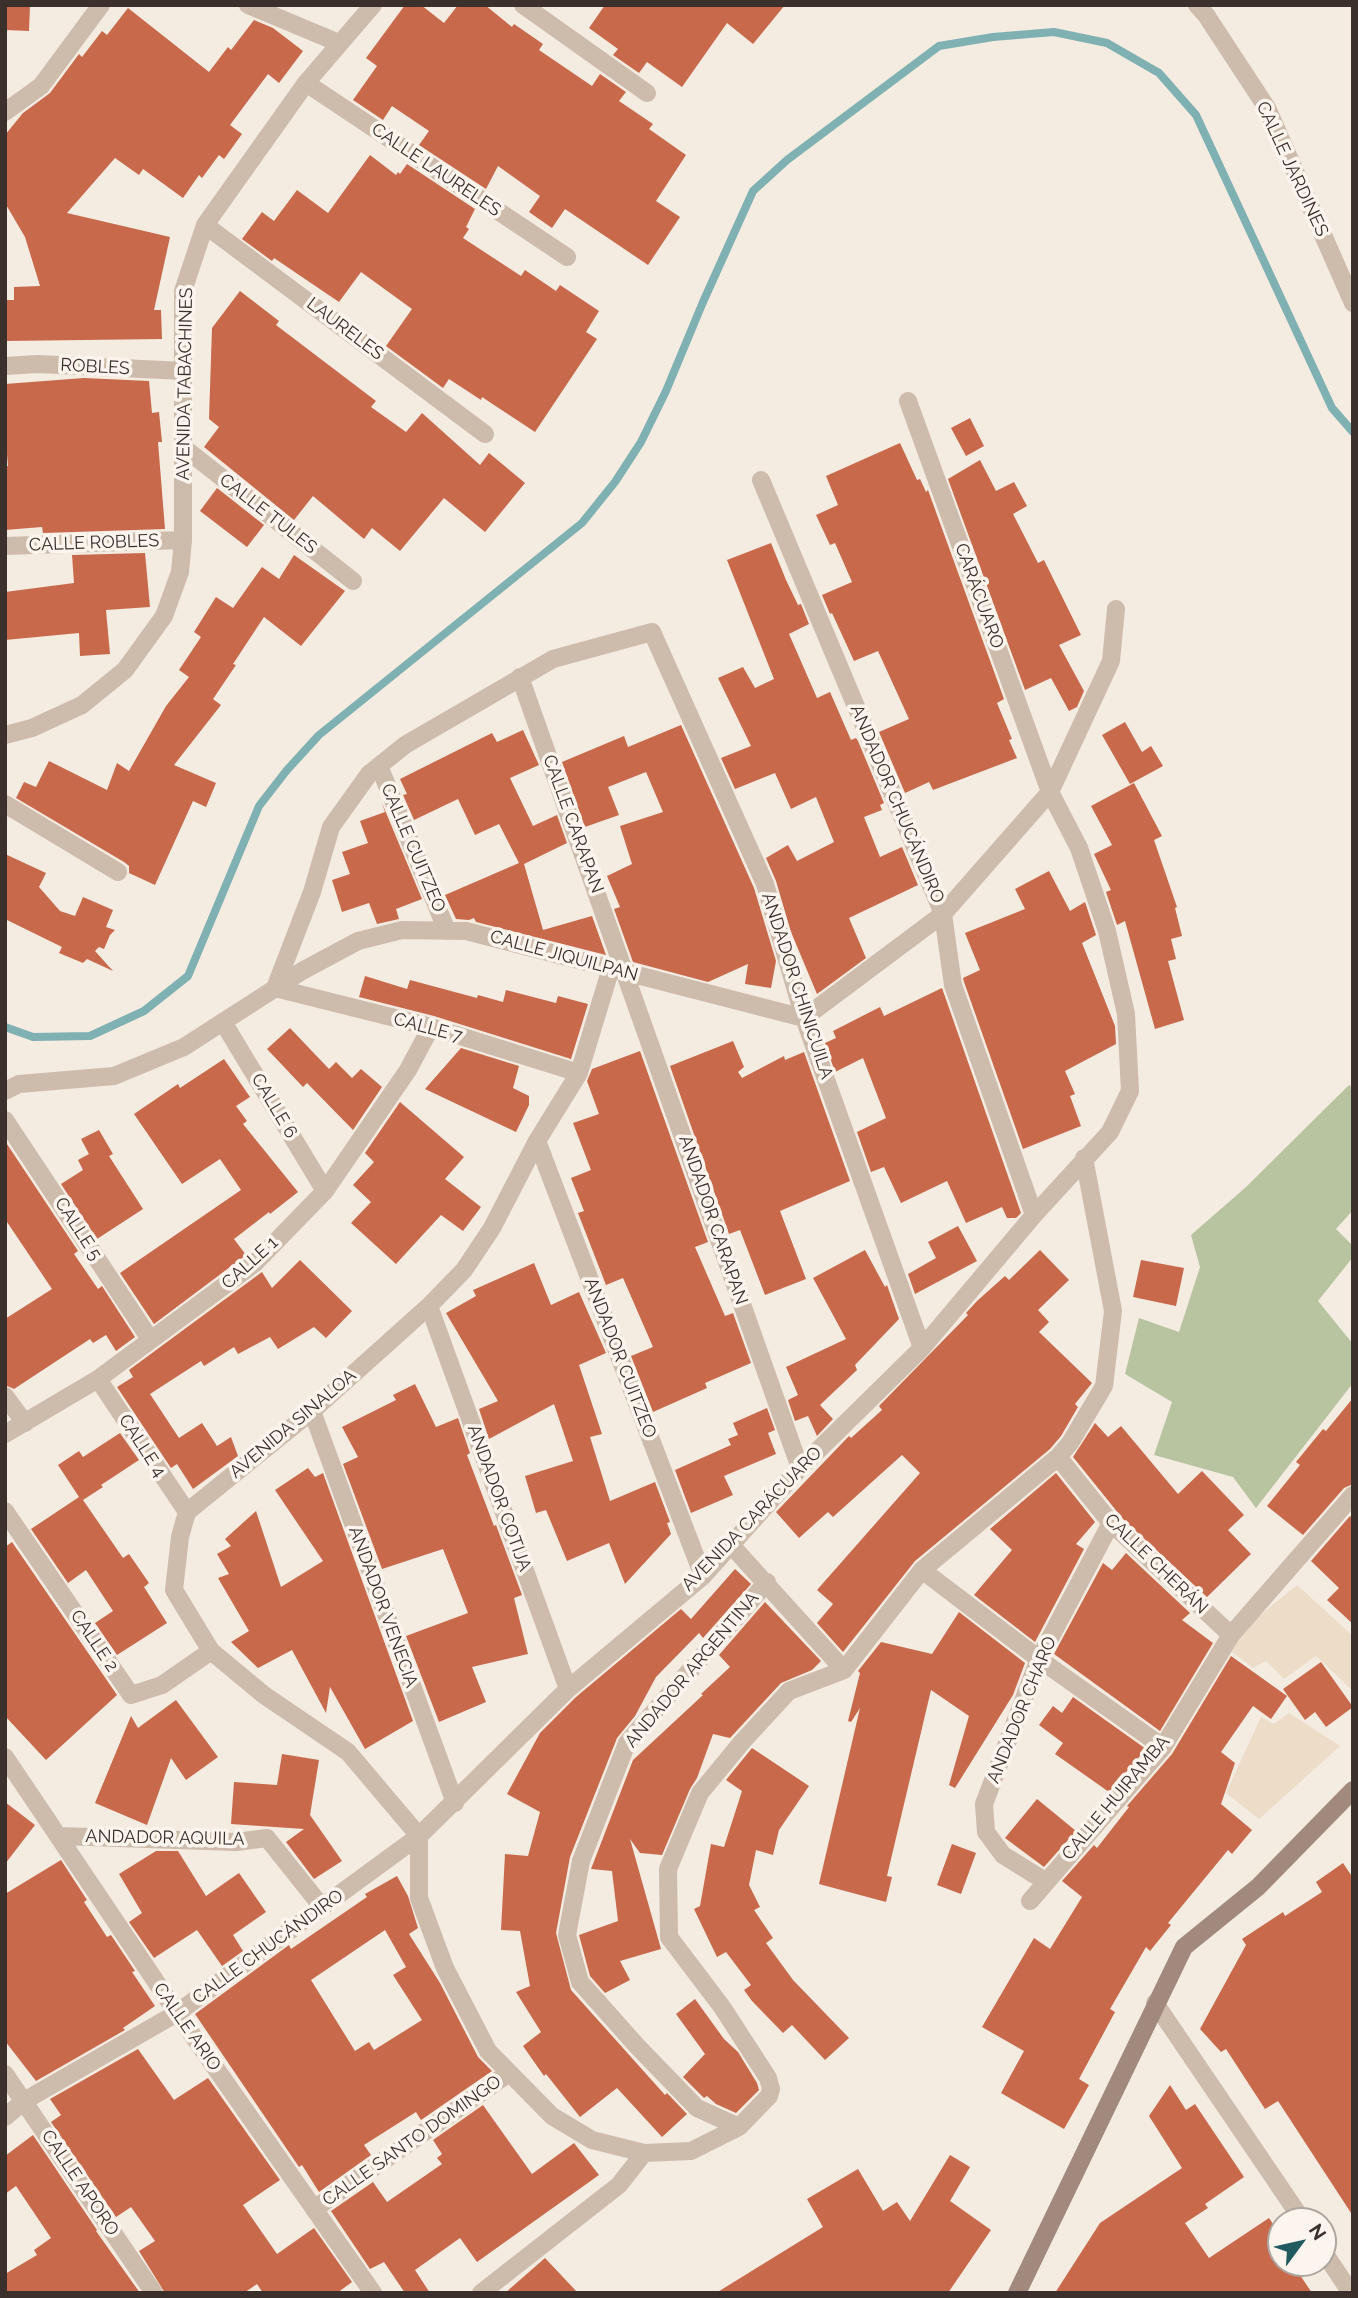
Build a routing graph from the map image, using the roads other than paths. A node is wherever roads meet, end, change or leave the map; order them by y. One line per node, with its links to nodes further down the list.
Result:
1 (102, 5): 9 (street)
2 (248, 5): 6 (street)
3 (373, 5): 6 (street, AVENIDA TABACHINES)
4 (523, 5): 8 (street)
5 (1197, 5): 12 (street, CALLE JARDINES)
6 (339, 43): 7 (street, AVENIDA TABACHINES)
7 (306, 83): 10 (street, AVENIDA TABACHINES); 11 (street, CALLE LAURELES)
8 (647, 93)
9 (5, 112)
10 (205, 225): 14 (street, AVENIDA TABACHINES); 16 (street, LAURELES)
11 (567, 257)
12 (1353, 303)
13 (5, 366): 14 (street, ROBLES)
14 (184, 371): 17 (street, AVENIDA TABACHINES)
15 (908, 401): 26 (street, CARÁCUARO)
16 (485, 434)
17 (183, 447): 19 (street, AVENIDA TABACHINES); 21 (street, CALLE TULES)
18 (761, 480): 29 (street, ANDADOR CHUCÁNDIRO)
19 (183, 540): 20 (street, CALLE ROBLES); 24 (street, AVENIDA TABACHINES)
20 (5, 546)
21 (353, 581)
22 (1116, 608): 26 (street)
23 (520, 677): 25 (street); 31 (street, CALLE CARAPAN); 33 (street, ANDADOR CHINICUILA)
24 (5, 735)
25 (379, 766): 30 (street, CALLE CUITZEO); 32 (street)
26 (1050, 792): 29 (street); 40 (street, AVENIDA CARÁCUARO)
27 (5, 804): 28 (street)
28 (118, 872)
29 (943, 914): 33 (street); 42 (street, ANDADOR CHUCÁNDIRO)
30 (447, 931): 31 (street, CALLE JIQUILPAN); 32 (street, CALLE JIQUILPAN)
31 (618, 970): 33 (street, CALLE JIQUILPAN); 36 (street, AVENIDA SINALOA); 52 (street, ANDADOR CARAPAN)
32 (275, 988): 34 (street, CALLE JIQUILPAN); 35 (street, CALLE 7)
33 (804, 1018): 45 (street, ANDADOR CHINICUILA)
34 (223, 1022): 37 (street, CALLE JIQUILPAN); 41 (street, CALLE 6)
35 (431, 1027): 36 (street, CALLE 7); 41 (street, CALLE 1)
36 (579, 1073): 39 (street, AVENIDA SINALOA)
37 (10, 1084)
38 (5, 1120): 44 (street, CALLE 5)
39 (537, 1141): 43 (street, AVENIDA SINALOA); 59 (street, ANDADOR CUITZEO)
40 (1084, 1158): 42 (street, AVENIDA CARÁCUARO); 51 (street)
41 (325, 1191): 44 (street, CALLE 1)
42 (1034, 1215): 45 (street, AVENIDA CARÁCUARO)
43 (429, 1306): 48 (street, AVENIDA SINALOA); 65 (street, ANDADOR COTIJA)
44 (150, 1339): 46 (street, CALLE 1)
45 (922, 1348): 52 (street, AVENIDA CARÁCUARO)
46 (98, 1379): 49 (street, CALLE 1); 55 (street, CALLE 4)
47 (5, 1396): 49 (street)
48 (312, 1411): 55 (street, AVENIDA SINALOA); 69 (street, ANDADOR VENECIA)
49 (25, 1423): 50 (street, CALLE 1)
50 (5, 1434)
51 (1058, 1457): 56 (street, CALLE CHERÁN); 58 (street)
52 (800, 1468): 57 (street, AVENIDA CARÁCUARO)
53 (1353, 1495): 61 (street, CALLE HUIRAMBA)
54 (5, 1511): 62 (street, CALLE 2)
55 (187, 1512): 62 (street)
56 (1111, 1523): 61 (street, CALLE CHERÁN); 63 (street, ANDADOR CHARO)
57 (731, 1545): 59 (street, AVENIDA CARÁCUARO); 60 (street)
58 (922, 1570): 63 (street); 64 (street)
59 (703, 1576): 65 (street, AVENIDA CARÁCUARO)
60 (767, 1582): 64 (street); 81 (street, ANDADOR ARGENTINA)
61 (1231, 1635): 66 (street, CALLE HUIRAMBA)
62 (211, 1651): 71 (street)
63 (1040, 1659): 66 (street); 72 (street, ANDADOR CHARO)
64 (844, 1670): 81 (street)
65 (568, 1689): 69 (street, AVENIDA CARÁCUARO)
66 (1163, 1747): 72 (street, CALLE HUIRAMBA)
67 (5, 1757): 70 (street, CALLE ARIO)
68 (1353, 1790): 75 (street)
69 (455, 1803): 71 (street, AVENIDA CARÁCUARO)
70 (59, 1836): 74 (street, ANDADOR AQUILA); 76 (street, CALLE ARIO)
71 (419, 1836): 74 (street, CALLE CHUCÁNDIRO); 77 (street)
72 (1045, 1881): 73 (street, CALLE HUIRAMBA)
73 (1030, 1901)
74 (322, 1907): 76 (street, CALLE CHUCÁNDIRO)
75 (1156, 2003): 83 (street); 89 (street)
76 (177, 2013): 79 (street, CALLE CHUCÁNDIRO); 84 (street, CALLE ARIO)
77 (509, 2073): 82 (street); 84 (street, CALLE SANTO DOMINGO)
78 (5, 2074): 79 (street, CALLE APORO)
79 (24, 2101): 80 (street, CALLE CHUCÁNDIRO); 86 (street, CALLE APORO)
80 (5, 2117)
81 (739, 2127): 82 (street)
82 (644, 2153): 88 (street)
83 (1294, 2207)
84 (314, 2208): 87 (street, CALLE ARIO)
85 (1337, 2272): 90 (street)
86 (154, 2293)
87 (373, 2293)
88 (481, 2293)
89 (1017, 2293)
90 (1351, 2293)

